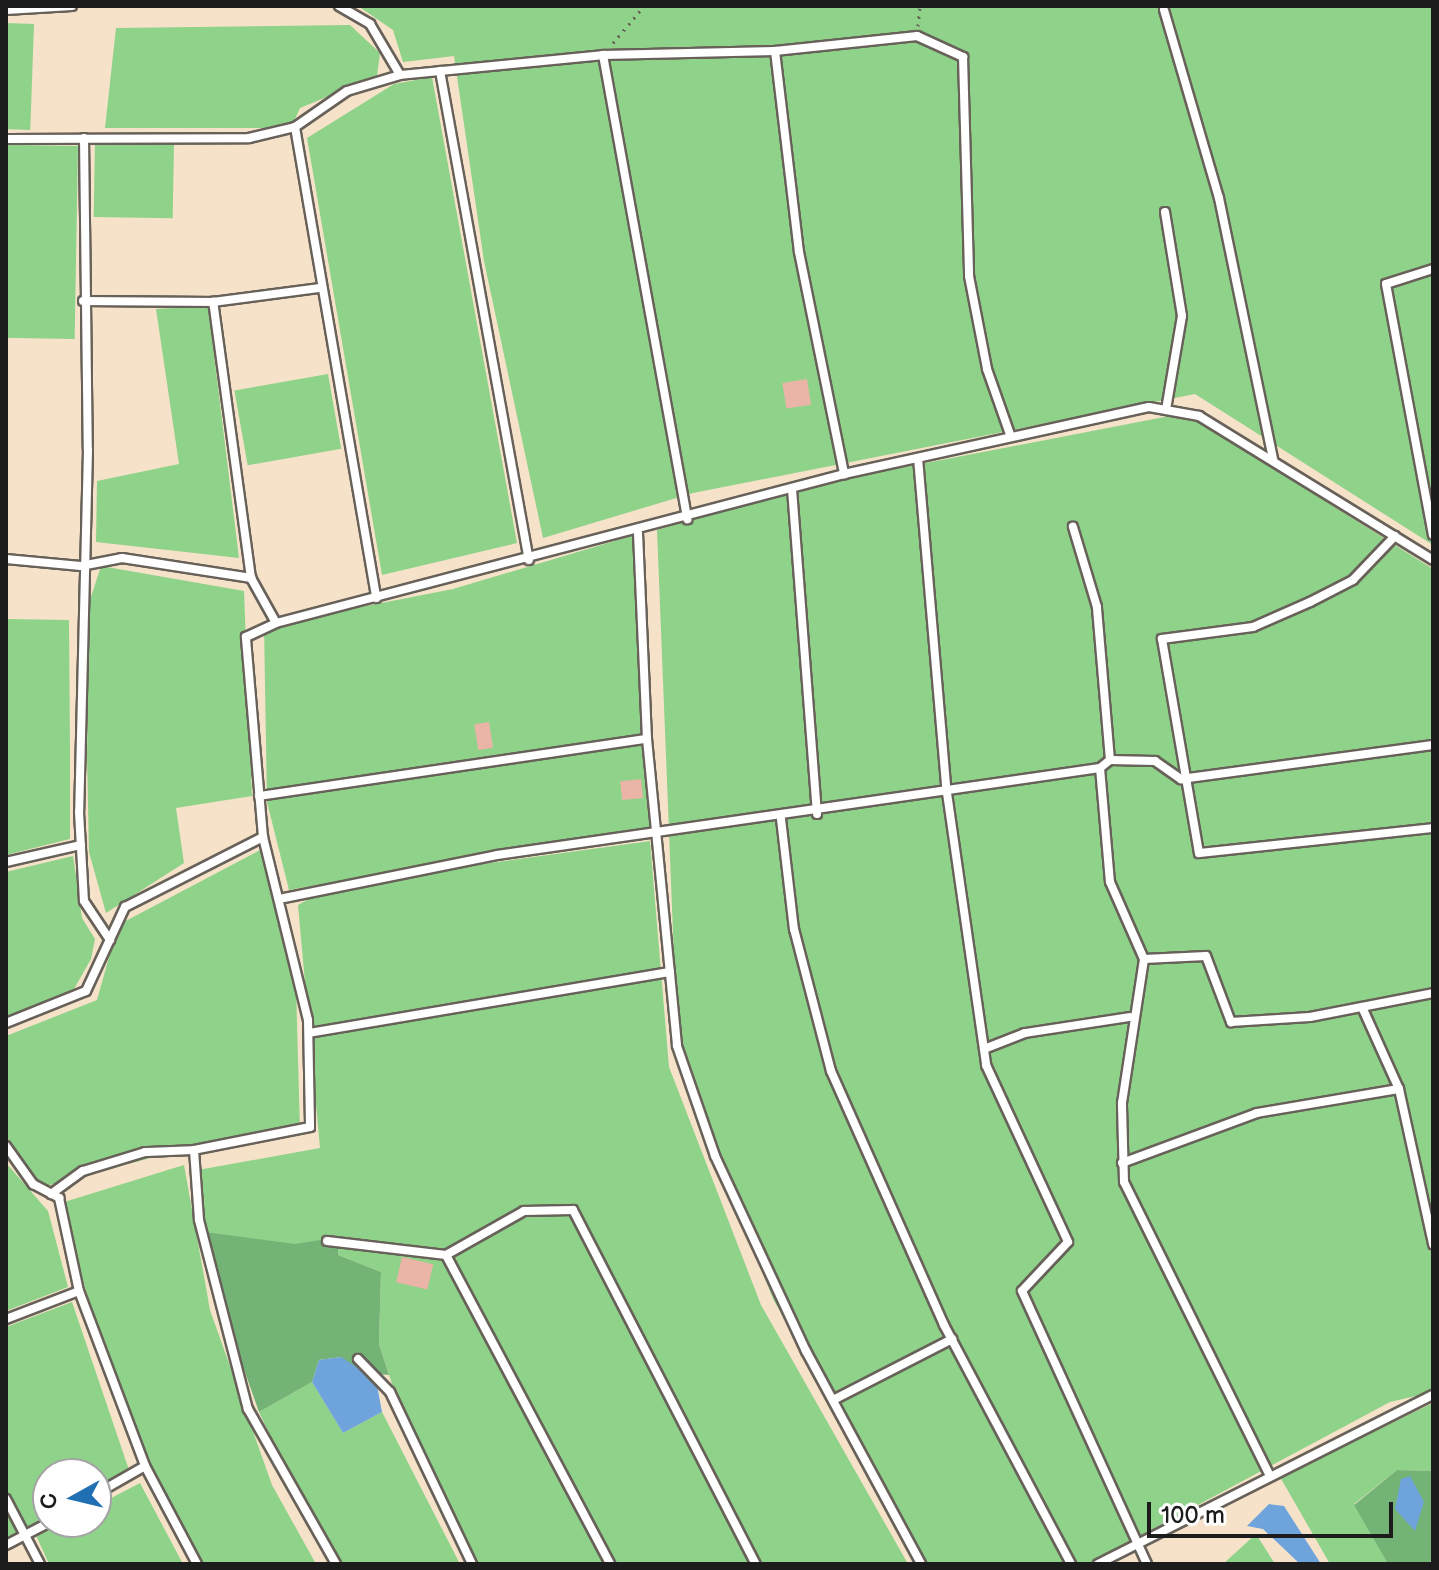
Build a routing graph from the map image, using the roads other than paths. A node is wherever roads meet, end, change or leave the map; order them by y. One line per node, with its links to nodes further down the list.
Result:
1 (72, 6): 3 (lane)
2 (339, 6): 8 (lane)
3 (6, 10)
4 (1164, 10): 20 (lane)
5 (775, 51): 6 (lane); 18 (lane); 21 (lane)
6 (603, 55): 7 (lane); 23 (lane)
7 (440, 71): 8 (lane); 29 (lane)
8 (400, 75): 9 (lane)
9 (295, 127): 10 (lane); 14 (lane)
10 (84, 138): 11 (lane); 15 (lane)
11 (6, 139)
12 (1165, 212): 17 (lane)
13 (1433, 269): 26 (lane)
14 (320, 288): 16 (lane); 33 (lane)
15 (83, 301): 16 (lane); 31 (lane)
16 (213, 302): 32 (lane)
17 (1166, 410): 18 (lane); 20 (lane)
18 (1011, 437): 19 (lane)
19 (918, 458): 21 (lane); 40 (lane)
20 (1273, 459): 27 (lane)
21 (844, 474): 22 (lane)
22 (792, 489): 23 (lane); 42 (lane)
23 (687, 519): 25 (lane)
24 (1073, 527): 37 (lane)
25 (638, 533): 29 (lane); 35 (lane)
26 (1433, 535)
27 (1395, 536): 30 (lane); 39 (lane)
28 (6, 559): 31 (lane)
29 (529, 560): 33 (lane)
30 (1433, 560)
31 (81, 566): 32 (lane); 47 (lane)
32 (251, 578): 34 (lane)
33 (376, 598): 34 (lane)
34 (276, 623): 41 (lane)
35 (647, 739): 41 (lane); 45 (lane)
36 (1433, 745): 39 (lane)
37 (1110, 760): 38 (lane); 39 (lane)
38 (1100, 768): 40 (lane); 51 (lane)
39 (1181, 779): 44 (lane)
40 (947, 793): 42 (lane); 58 (lane)
41 (259, 796): 46 (lane)
42 (817, 814): 43 (lane)
43 (781, 819): 45 (lane); 69 (lane)
44 (1433, 828)
45 (655, 835): 49 (lane); 52 (lane)
46 (263, 837): 49 (lane); 50 (lane)
47 (81, 845): 48 (lane); 50 (lane)
48 (6, 862)
49 (284, 898): 57 (lane)
50 (110, 940): 56 (lane)
51 (1144, 959): 54 (lane); 55 (lane)
52 (670, 972): 57 (lane); 72 (lane)
53 (1433, 993): 54 (lane)
54 (1362, 1007): 59 (lane)
55 (1130, 1017): 58 (lane); 62 (lane)
56 (6, 1023)
57 (309, 1033): 61 (lane)
58 (984, 1049): 80 (lane)
59 (1399, 1089): 62 (lane); 65 (lane)
60 (6, 1146): 63 (lane)
61 (194, 1150): 63 (lane); 83 (lane)
62 (1122, 1163): 74 (lane)
63 (51, 1194): 67 (lane)
64 (327, 1241): 66 (lane)
65 (1433, 1244)
66 (446, 1255): 85 (lane); 86 (lane)
67 (79, 1291): 68 (lane); 73 (lane)
68 (6, 1319)
69 (952, 1339): 72 (lane); 88 (lane)
70 (358, 1359): 84 (lane)
71 (1433, 1395): 74 (lane)
72 (833, 1400): 87 (lane)
73 (145, 1466): 75 (lane); 82 (lane)
74 (1270, 1476): 80 (lane)
75 (112, 1485)
76 (6, 1499): 78 (lane)
77 (32, 1533): 78 (lane)
78 (27, 1536): 79 (lane); 81 (lane)
79 (6, 1545)
80 (1140, 1545): 89 (lane); 90 (lane)
81 (40, 1564)
82 (197, 1564)
83 (336, 1564)
84 (472, 1564)
85 (610, 1564)
86 (756, 1564)
87 (921, 1564)
88 (1071, 1564)
89 (1098, 1564)
90 (1147, 1564)

